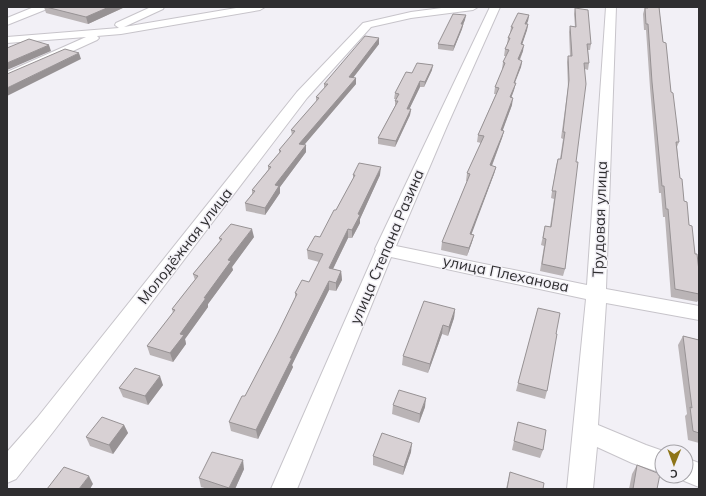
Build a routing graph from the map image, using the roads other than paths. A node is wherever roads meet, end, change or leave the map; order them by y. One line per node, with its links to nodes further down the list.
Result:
1 (43, 7): 7 (street)
2 (159, 7): 8 (street)
3 (260, 7): 8 (street)
4 (473, 7): 16 (street, Молодёжная улица)
5 (495, 7): 11 (street, улица Степана Разина)
6 (611, 7): 12 (street, Трудовая улица)
7 (7, 22)
8 (105, 32): 9 (street); 10 (street)
9 (7, 40)
10 (7, 78)
11 (384, 249): 12 (street, улица Плеханова); 17 (street, улица Степана Разина)
12 (597, 294): 13 (street, улица Плеханова); 14 (street, Трудовая улица)
13 (699, 313)
14 (586, 432): 15 (street); 18 (street, Трудовая улица)
15 (654, 460)
16 (7, 471)
17 (284, 489)
18 (580, 489)

